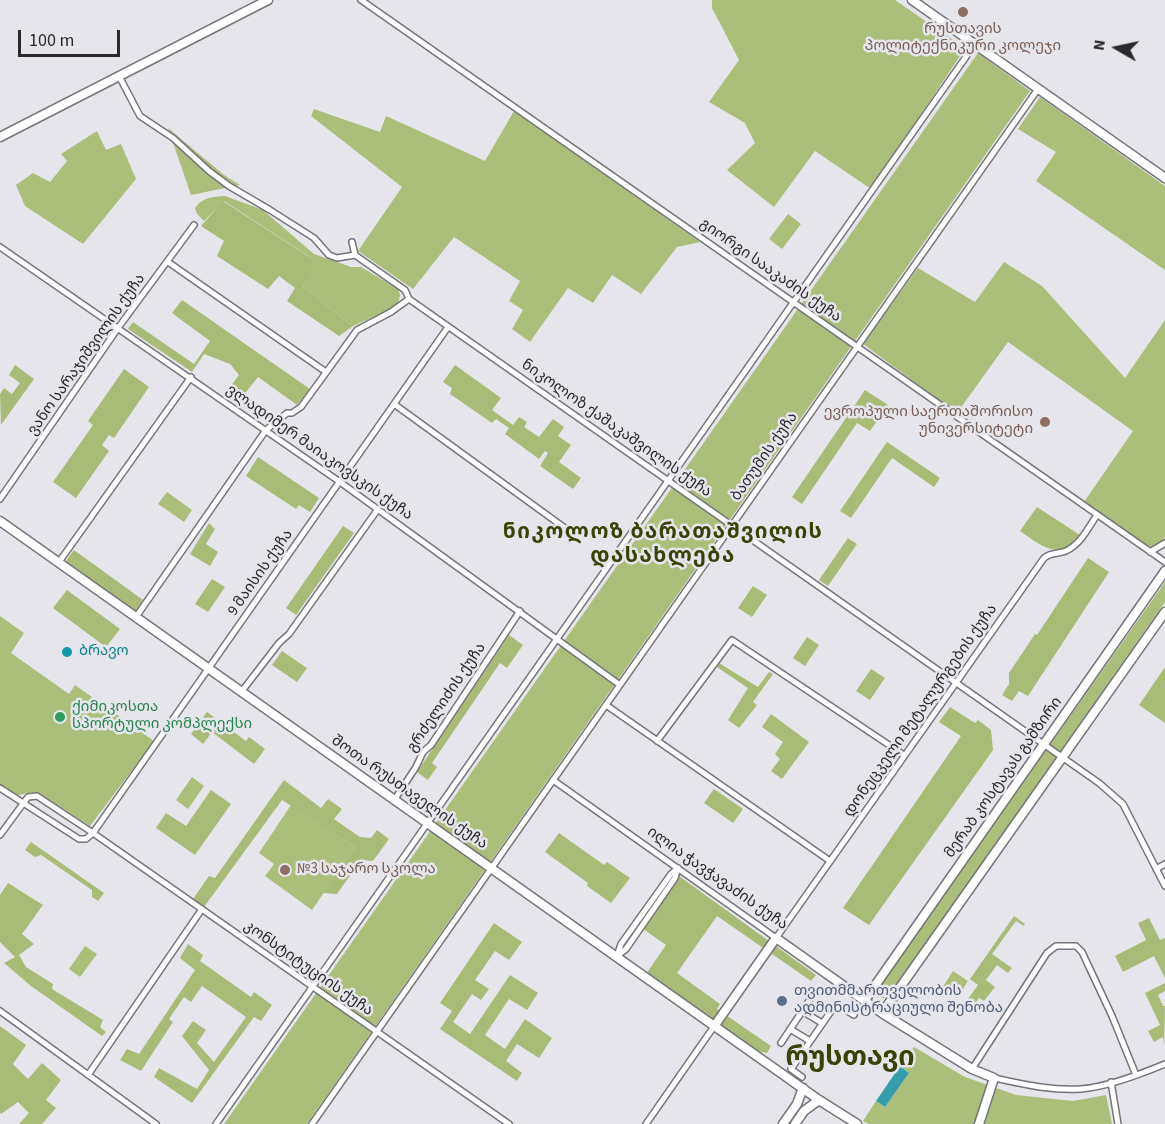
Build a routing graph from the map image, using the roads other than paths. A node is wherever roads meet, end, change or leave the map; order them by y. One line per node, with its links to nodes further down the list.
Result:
1 (268, 0): 5 (street)
2 (361, 0): 15 (street, გიორგი სააკაძის ქუჩა)
3 (912, 0): 4 (street)
4 (975, 44): 6 (street); 15 (street)
5 (119, 76): 7 (street); 12 (street)
6 (1038, 89): 8 (street); 18 (street, ბათუმის ქუჩა)
7 (1, 135)
8 (1165, 178)
9 (194, 225): 13 (street, ვანო სარაჯიშვილის ქუჩა)
10 (352, 242): 12 (street)
11 (0, 247): 17 (street, ვლადიმერ მაიაკოვსკის ქუჩა)
12 (355, 255): 14 (street, ნიკოლოზ ქაშაკაშვილის ქუჩა)
13 (168, 262): 17 (street, ვანო სარაჯიშვილის ქუჩა); 19 (street)
14 (409, 299): 16 (street, ნიკოლოზ ქაშაკაშვილის ქუჩა); 19 (street)
15 (794, 302): 18 (street, გიორგი სააკაძის ქუჩა); 23 (street)
16 (448, 327): 21 (street, 9 მაისის ქუჩა); 23 (street, ნიკოლოზ ქაშაკაშვილის ქუჩა)
17 (118, 328): 20 (street, ვლადიმერ მაიაკოვსკის ქუჩა); 25 (street, ვანო სარაჯიშვილის ქუჩა)
18 (857, 346): 27 (street, გიორგი სააკაძის ქუჩა); 29 (street, ბათუმის ქუჩა)
19 (326, 372): 22 (street)
20 (191, 377): 22 (street, ვლადიმერ მაიაკოვსკის ქუჩა); 33 (street)
21 (394, 404): 24 (street, 9 მაისის ქუჩა); 30 (street)
22 (266, 430): 24 (street, ვლადიმერ მაიაკოვსკის ქუჩა); 38 (street)
23 (669, 480): 29 (street, ნიკოლოზ ქაშაკაშვილის ქუჩა); 39 (street)
24 (340, 482): 26 (street, ვლადიმერ მაიაკოვსკის ქუჩა); 40 (street, 9 მაისის ქუჩა)
25 (0, 499)
26 (378, 509): 36 (street, ვლადიმერ მაიაკოვსკის ქუჩა); 43 (street)
27 (1097, 515): 32 (street, გიორგი სააკაძის ქუჩა); 41 (street, დონეცკელი მეტალურგების ქუჩა)
28 (0, 521): 33 (street, შოთა რუსთაველის ქუჩა)
29 (732, 525): 41 (street, ნიკოლოზ ქაშაკაშვილის ქუჩა); 42 (street, ბათუმის ქუჩა)
30 (569, 531)
31 (1165, 543): 32 (street)
32 (1150, 552): 34 (street, გიორგი სააკაძის ქუჩა)
33 (59, 562): 38 (street, შოთა რუსთაველის ქუჩა)
34 (1165, 562)
35 (1165, 571): 46 (street, მერაბ კოსტავას გამზირი)
36 (520, 611): 39 (street, ვლადიმერ მაიაკოვსკის ქუჩა); 51 (street, გრძელიძის ქუჩა)
37 (1165, 612): 48 (street)
38 (136, 617): 40 (street, შოთა რუსთაველის ქუჩა)
39 (558, 639): 42 (street, ვლადიმერ მაიაკოვსკის ქუჩა); 53 (street)
40 (209, 668): 43 (street, შოთა რუსთაველის ქუჩა); 54 (street, 9 მაისის ქუჩა)
41 (955, 682): 46 (street, ნიკოლოზ ქაშაკაშვილის ქუჩა); 47 (street, დონეცკელი მეტალურგების ქუჩა)
42 (620, 685): 44 (street, ბათუმის ქუჩა)
43 (242, 691): 51 (street, შოთა რუსთაველის ქუჩა)
44 (606, 705): 45 (street); 49 (street, ბათუმის ქუჩა)
45 (657, 741): 47 (street); 56 (street)
46 (1044, 744): 48 (street, ნიკოლოზ ქაშაკაშვილის ქუჩა); 67 (street, მერაბ კოსტავას გამზირი)
47 (904, 755): 56 (street, დონეცკელი მეტალურგების ქუჩა)
48 (1062, 757): 60 (street, ნიკოლოზ ქაშაკაშვილის ქუჩა); 70 (street)
49 (553, 780): 58 (street, ბათუმის ქუჩა); 59 (street, ილია ჭავჭავაძის ქუჩა)
50 (0, 788): 52 (street)
51 (395, 799): 53 (street, შოთა რუსთაველის ქუჩა)
52 (22, 804): 54 (street); 54 (street, კონსტიტუციის ქუჩა); 55 (street)
53 (428, 823): 58 (street, შოთა რუსთაველის ქუჩა); 65 (street)
54 (93, 833): 62 (street, კონსტიტუციის ქუჩა)
55 (0, 835)
56 (830, 861): 63 (street, დონეცკელი მეტალურგების ქუჩა)
57 (1165, 864): 60 (street)
58 (492, 868): 64 (street, შოთა რუსთაველის ქუჩა); 75 (street, ბათუმის ქუჩა)
59 (678, 868): 63 (street, ილია ჭავჭავაძის ქუჩა); 64 (street)
60 (1156, 869): 61 (street, ნიკოლოზ ქაშაკაშვილის ქუჩა)
61 (1165, 886)
62 (202, 909): 65 (street, კონსტიტუციის ქუჩა); 80 (street)
63 (776, 938): 67 (street, ილია ჭავჭავაძის ქუჩა); 73 (street)
64 (617, 956): 73 (street, შოთა რუსთაველის ქუჩა)
65 (313, 987): 75 (street, კონსტიტუციის ქუჩა); 88 (street)
66 (813, 995): 69 (street)
67 (865, 1000): 70 (street, ილია ჭავჭავაძის ქუჩა)
68 (0, 1011): 80 (street)
69 (802, 1011): 72 (street); 74 (street)
70 (882, 1013): 79 (street, ილია ჭავჭავაძის ქუჩა)
71 (854, 1015): 72 (street)
72 (822, 1023): 76 (street)
73 (715, 1025): 85 (street, შოთა რუსთაველის ქუჩა); 91 (street)
74 (790, 1029): 76 (street); 77 (street)
75 (377, 1032): 89 (street, ბათუმის ქუჩა); 90 (street, კონსტიტუციის ქუჩა)
76 (810, 1041): 82 (street)
77 (781, 1043)
78 (1165, 1064): 81 (street)
79 (972, 1070): 81 (street); 83 (street, ილია ჭავჭავაძის ქუჩა)
80 (88, 1075): 87 (street)
81 (1136, 1075): 84 (street)
82 (802, 1077)
83 (994, 1078): 84 (street); 95 (street)
84 (1111, 1082): 96 (street)
85 (803, 1088): 86 (street, შოთა რუსთაველის ქუჩა); 92 (street)
86 (819, 1100): 93 (street); 94 (street, შოთა რუსთაველის ქუჩა)
87 (156, 1124)
88 (216, 1124)
89 (312, 1124)
90 (509, 1124)
91 (646, 1124)
92 (783, 1124)
93 (795, 1124)
94 (857, 1124)
95 (979, 1124)
96 (1118, 1124)

